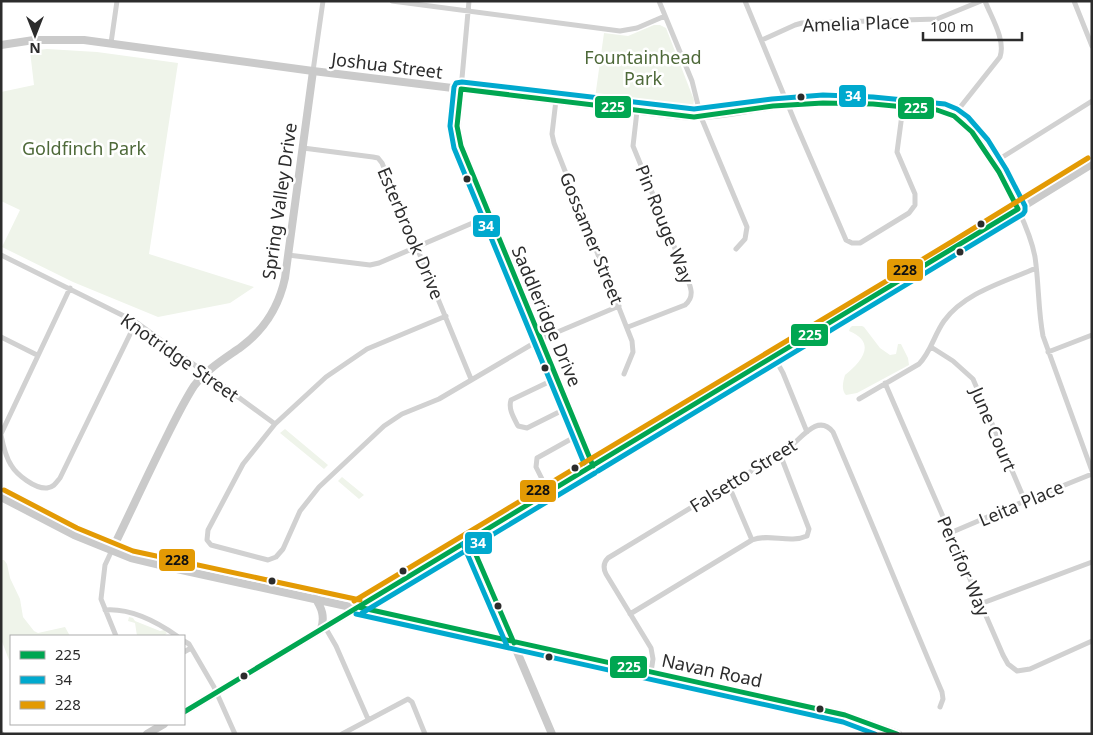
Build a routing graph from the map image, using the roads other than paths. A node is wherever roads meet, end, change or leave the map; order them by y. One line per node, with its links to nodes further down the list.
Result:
1 (117, 1): 13 (street)
2 (323, 1): 16 (street)
3 (392, 1): 10 (street)
4 (469, 1): 10 (street, Saddleridge Drive)
5 (659, 1): 11 (street)
6 (745, 1): 12 (street)
7 (981, 1): 12 (street, Amelia Place)
8 (985, 1): 23 (street)
9 (1074, 1): 15 (street)
10 (468, 11): 11 (street); 17 (street, Saddleridge Drive)
11 (665, 16): 24 (street)
12 (762, 40): 20 (street)
13 (111, 43): 14 (street, Joshua Street); 16 (street, Joshua Street)
14 (1, 45)
15 (1092, 46)
16 (313, 72): 17 (street, Joshua Street); 25 (street, Spring Valley Drive)
17 (461, 89): 18 (street, Joshua Street); 29 (street, Saddleridge Drive)
18 (556, 100): 22 (street, Joshua Street); 36 (street, Gossamer Street)
19 (1092, 102): 26 (street)
20 (789, 105): 21 (street, Joshua Street); 21 (street); 24 (street, Joshua Street)
21 (903, 107): 23 (street, Joshua Street)
22 (637, 111): 24 (street, Joshua Street); 39 (street, Pin Rouge Way)
23 (954, 115): 26 (street)
24 (701, 116): 31 (street)
25 (303, 148): 30 (street, Esterbrook Drive); 33 (street, Spring Valley Drive)
26 (993, 163): 28 (street)
27 (1092, 164): 28 (street)
28 (1018, 209): 34 (street); 46 (street)
29 (489, 216): 30 (street); 42 (street, Saddleridge Drive)
30 (417, 246): 33 (street); 37 (street, Esterbrook Drive)
31 (736, 249)
32 (1, 255): 35 (street, Knotridge Street)
33 (288, 255): 47 (street, Spring Valley Drive)
34 (1036, 268): 43 (street); 44 (street)
35 (70, 288): 38 (street, Knotridge Street); 45 (street)
36 (619, 306): 39 (street, Gossamer Street); 42 (street)
37 (446, 316): 50 (street, Esterbrook Drive); 54 (street)
38 (136, 322): 47 (street, Knotridge Street); 56 (street)
39 (628, 327): 48 (street, Gossamer Street)
40 (1092, 335): 44 (street)
41 (1, 337): 45 (street)
42 (541, 339): 49 (street, Saddleridge Drive); 50 (street)
43 (931, 347): 51 (street); 64 (street, June Court)
44 (1048, 352): 60 (street)
45 (37, 355): 56 (street)
46 (774, 357): 55 (street); 59 (street)
47 (206, 372): 54 (street, Knotridge Street); 68 (street, Spring Valley Drive)
48 (624, 374)
49 (557, 378): 53 (street, Saddleridge Drive); 53 (street)
50 (471, 379): 54 (street)
51 (885, 384): 52 (street); 65 (street, Percifor Way)
52 (859, 399)
53 (569, 407): 57 (street, Saddleridge Drive)
54 (275, 424)
55 (807, 432): 58 (street, Falsetto Street); 85 (street, Falsetto Street)
56 (1, 434)
57 (580, 434): 59 (street, Saddleridge Drive); 62 (street)
58 (780, 454): 61 (street, Falsetto Street); 67 (street)
59 (593, 466): 62 (street)
60 (1092, 473): 64 (street, Leita Place)
61 (729, 486): 67 (street); 74 (street, Falsetto Street)
62 (549, 493): 66 (street)
63 (1, 497): 68 (street, Navan Road)
64 (1025, 501): 65 (street, Leita Place)
65 (950, 533): 71 (street, Percifor Way)
66 (470, 540): 72 (street); 80 (street)
67 (752, 540): 74 (street)
68 (112, 550): 70 (street, Navan Road); 73 (street)
69 (1092, 562): 71 (street)
70 (315, 598): 72 (street, Navan Road); 75 (street)
71 (980, 604): 78 (street, Percifor Way)
72 (358, 607): 75 (street); 80 (street, Navan Road)
73 (105, 610): 76 (street); 77 (street)
74 (630, 614): 83 (street, Falsetto Street)
75 (323, 628): 84 (street); 87 (street)
76 (116, 635)
77 (175, 635)
78 (1092, 641)
79 (185, 642): 81 (street)
80 (514, 643): 83 (street, Navan Road); 93 (street)
81 (191, 648): 82 (street); 84 (street)
82 (185, 651)
83 (651, 672): 94 (street, Navan Road)
84 (216, 693): 86 (street); 91 (street)
85 (940, 707)
86 (185, 711)
87 (368, 719): 89 (street); 92 (street)
88 (162, 725): 90 (street)
89 (344, 733)
90 (147, 734)
91 (235, 734)
92 (425, 734)
93 (552, 734)
94 (898, 734)

